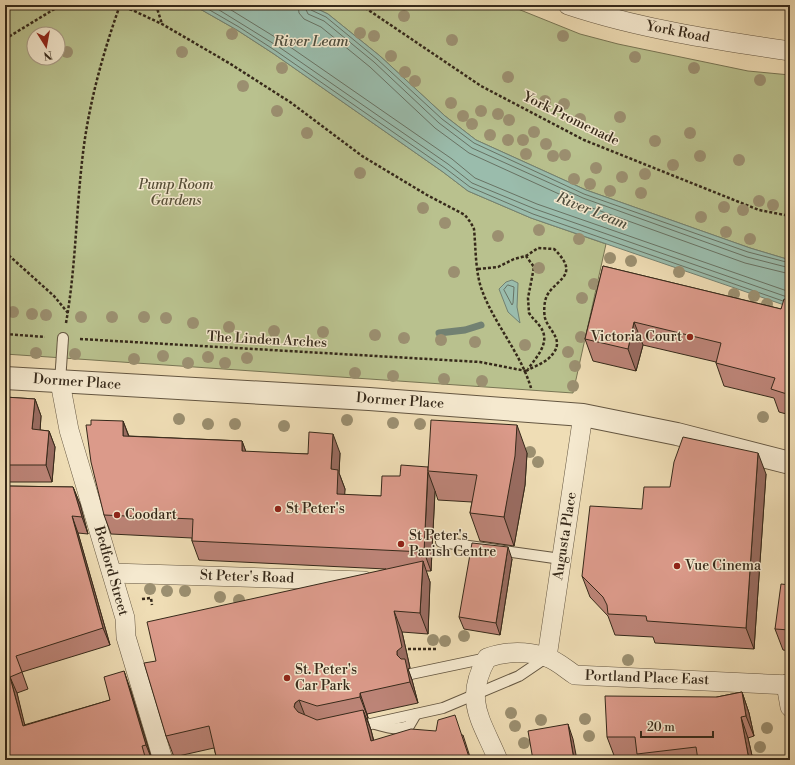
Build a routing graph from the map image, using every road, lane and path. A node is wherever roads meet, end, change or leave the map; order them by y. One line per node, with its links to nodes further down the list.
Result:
1 (61, 5): 8 (path)
2 (115, 5): 6 (path)
3 (156, 5): 7 (path)
4 (361, 5): 10 (path, York Promenade)
5 (568, 5): 9 (street, York Road)
6 (120, 6): 7 (path); 14 (path)
7 (162, 24): 13 (path)
8 (5, 39)
9 (790, 50)
10 (790, 216)
11 (5, 252): 14 (path)
12 (526, 256): 13 (path); 17 (path); 17 (path)
13 (478, 269): 17 (path)
14 (68, 313): 16 (path)
15 (5, 334): 16 (path, The Linden Arches)
16 (63, 338): 17 (path, The Linden Arches); 19 (lane)
17 (526, 371): 20 (path)
18 (5, 378): 19 (street, Dormer Place)
19 (60, 382): 21 (street, Dormer Place); 24 (street, Bedford Street)
20 (531, 388)
21 (583, 415): 22 (street, Dormer Place); 26 (street, Augusta Place)
22 (790, 463)
23 (66, 492): 24 (street)
24 (88, 493): 27 (street, Bedford Street)
25 (441, 542): 26 (lane)
26 (561, 559): 31 (street, Augusta Place)
27 (112, 573): 28 (street, St Peter's Road); 38 (street, Bedford Street)
28 (383, 582)
29 (437, 648): 30 (path)
30 (401, 649)
31 (547, 657): 32 (street, Portland Place East); 34 (street, Portland Place East); 35 (lane)
32 (487, 658): 33 (lane); 35 (street)
33 (411, 674)
34 (788, 684): 36 (street)
35 (474, 694): 37 (lane); 39 (street)
36 (790, 707)
37 (344, 730)
38 (163, 760)
39 (498, 760)

